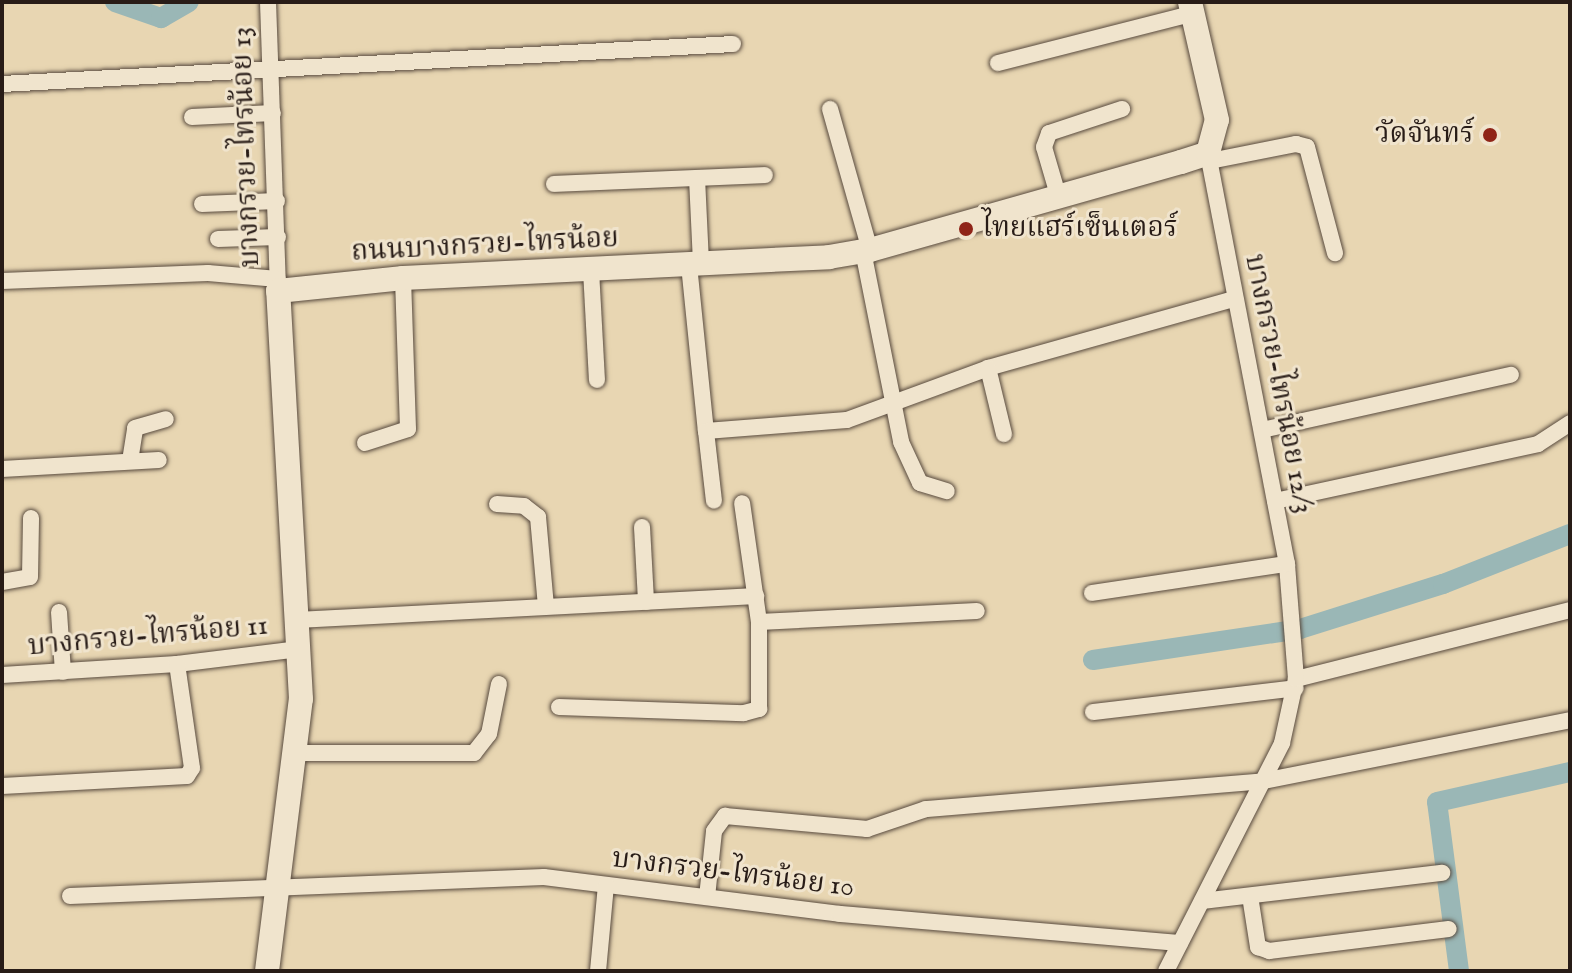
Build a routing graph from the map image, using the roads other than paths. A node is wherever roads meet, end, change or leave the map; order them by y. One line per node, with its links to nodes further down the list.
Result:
1 (268, 2): 5 (street, บางกรวย-ไทรน้อย 13)
2 (1192, 7): 4 (street); 11 (main road)
3 (733, 44): 5 (street)
4 (998, 63)
5 (271, 67): 6 (street); 9 (street, บางกรวย-ไทรน้อย 13)
6 (2, 84)
7 (830, 109): 20 (street)
8 (1122, 109): 15 (street)
9 (273, 113): 10 (street); 16 (street, บางกรวย-ไทรน้อย 13)
10 (192, 117)
11 (1209, 157): 15 (main road, ถนนบางกรวย-ไทรน้อย); 21 (street); 27 (street, บางกรวย-ไทรน้อย 12/3)
12 (765, 175): 13 (street)
13 (697, 178): 14 (street); 22 (street)
14 (554, 184)
15 (1058, 195): 20 (main road, ถนนบางกรวย-ไทรน้อย)
16 (277, 201): 17 (street); 18 (street, บางกรวย-ไทรน้อย 13)
17 (202, 204)
18 (278, 237): 19 (street); 24 (street, บางกรวย-ไทรน้อย 13)
19 (218, 239)
20 (867, 251): 22 (main road, ถนนบางกรวย-ไทรน้อย); 31 (street)
21 (1335, 253)
22 (695, 265): 23 (main road, ถนนบางกรวย-ไทรน้อย); 35 (street)
23 (591, 270): 25 (main road, ถนนบางกรวย-ไทรน้อย); 30 (street)
24 (278, 275): 25 (main road, ถนนบางกรวย-ไทรน้อย); 26 (street); 57 (main road)
25 (403, 278): 37 (street)
26 (2, 281)
27 (1233, 299): 28 (street); 34 (street, บางกรวย-ไทรน้อย 12/3)
28 (988, 368): 31 (street); 36 (street)
29 (1511, 375): 34 (street)
30 (597, 380)
31 (892, 406): 35 (street); 41 (street)
32 (166, 419): 39 (street)
33 (1570, 423): 43 (street)
34 (1262, 430): 43 (street, บางกรวย-ไทรน้อย 12/3)
35 (706, 431): 42 (street)
36 (1004, 434)
37 (365, 443)
38 (159, 460): 39 (street)
39 (130, 461): 40 (street)
40 (2, 469)
41 (947, 491)
42 (714, 501)
43 (1275, 501): 48 (street, บางกรวย-ไทรน้อย 12/3)
44 (742, 503): 51 (street)
45 (497, 504): 53 (street)
46 (31, 518): 49 (street)
47 (642, 527): 52 (street)
48 (1287, 564): 50 (street); 63 (street, บางกรวย-ไทรน้อย 12/3)
49 (2, 582)
50 (1092, 593)
51 (756, 596): 52 (street); 58 (street)
52 (646, 602): 53 (street)
53 (546, 606): 57 (street)
54 (1570, 610): 63 (street)
55 (977, 611): 58 (street)
56 (59, 612): 61 (street)
57 (297, 620): 59 (main road)
58 (759, 622): 65 (street)
59 (299, 649): 60 (street, บางกรวย-ไทรน้อย 11); 68 (main road)
60 (177, 664): 61 (street, บางกรวย-ไทรน้อย 11); 70 (street)
61 (63, 672): 62 (street, บางกรวย-ไทรน้อย 11)
62 (2, 675)
63 (1296, 683): 66 (street); 69 (street, บางกรวย-ไทรน้อย 12/3)
64 (499, 684): 68 (street)
65 (559, 707)
66 (1093, 712)
67 (1570, 720): 69 (street)
68 (298, 753): 73 (main road)
69 (1263, 781): 76 (street); 77 (street, บางกรวย-ไทรน้อย 12/3)
70 (2, 786)
71 (1442, 873): 75 (street)
72 (606, 885): 73 (street, บางกรวย-ไทรน้อย 10); 76 (street, บางกรวย-ไทรน้อย 10); 81 (street)
73 (280, 888): 74 (street, บางกรวย-ไทรน้อย 10); 80 (main road)
74 (70, 896)
75 (1250, 896): 77 (street); 78 (street)
76 (707, 897): 79 (street, บางกรวย-ไทรน้อย 10)
77 (1202, 901): 79 (street, บางกรวย-ไทรน้อย 12/3)
78 (1449, 929)
79 (1180, 943): 82 (street, บางกรวย-ไทรน้อย 12/3)
80 (267, 971)
81 (598, 971)
82 (1166, 971)

